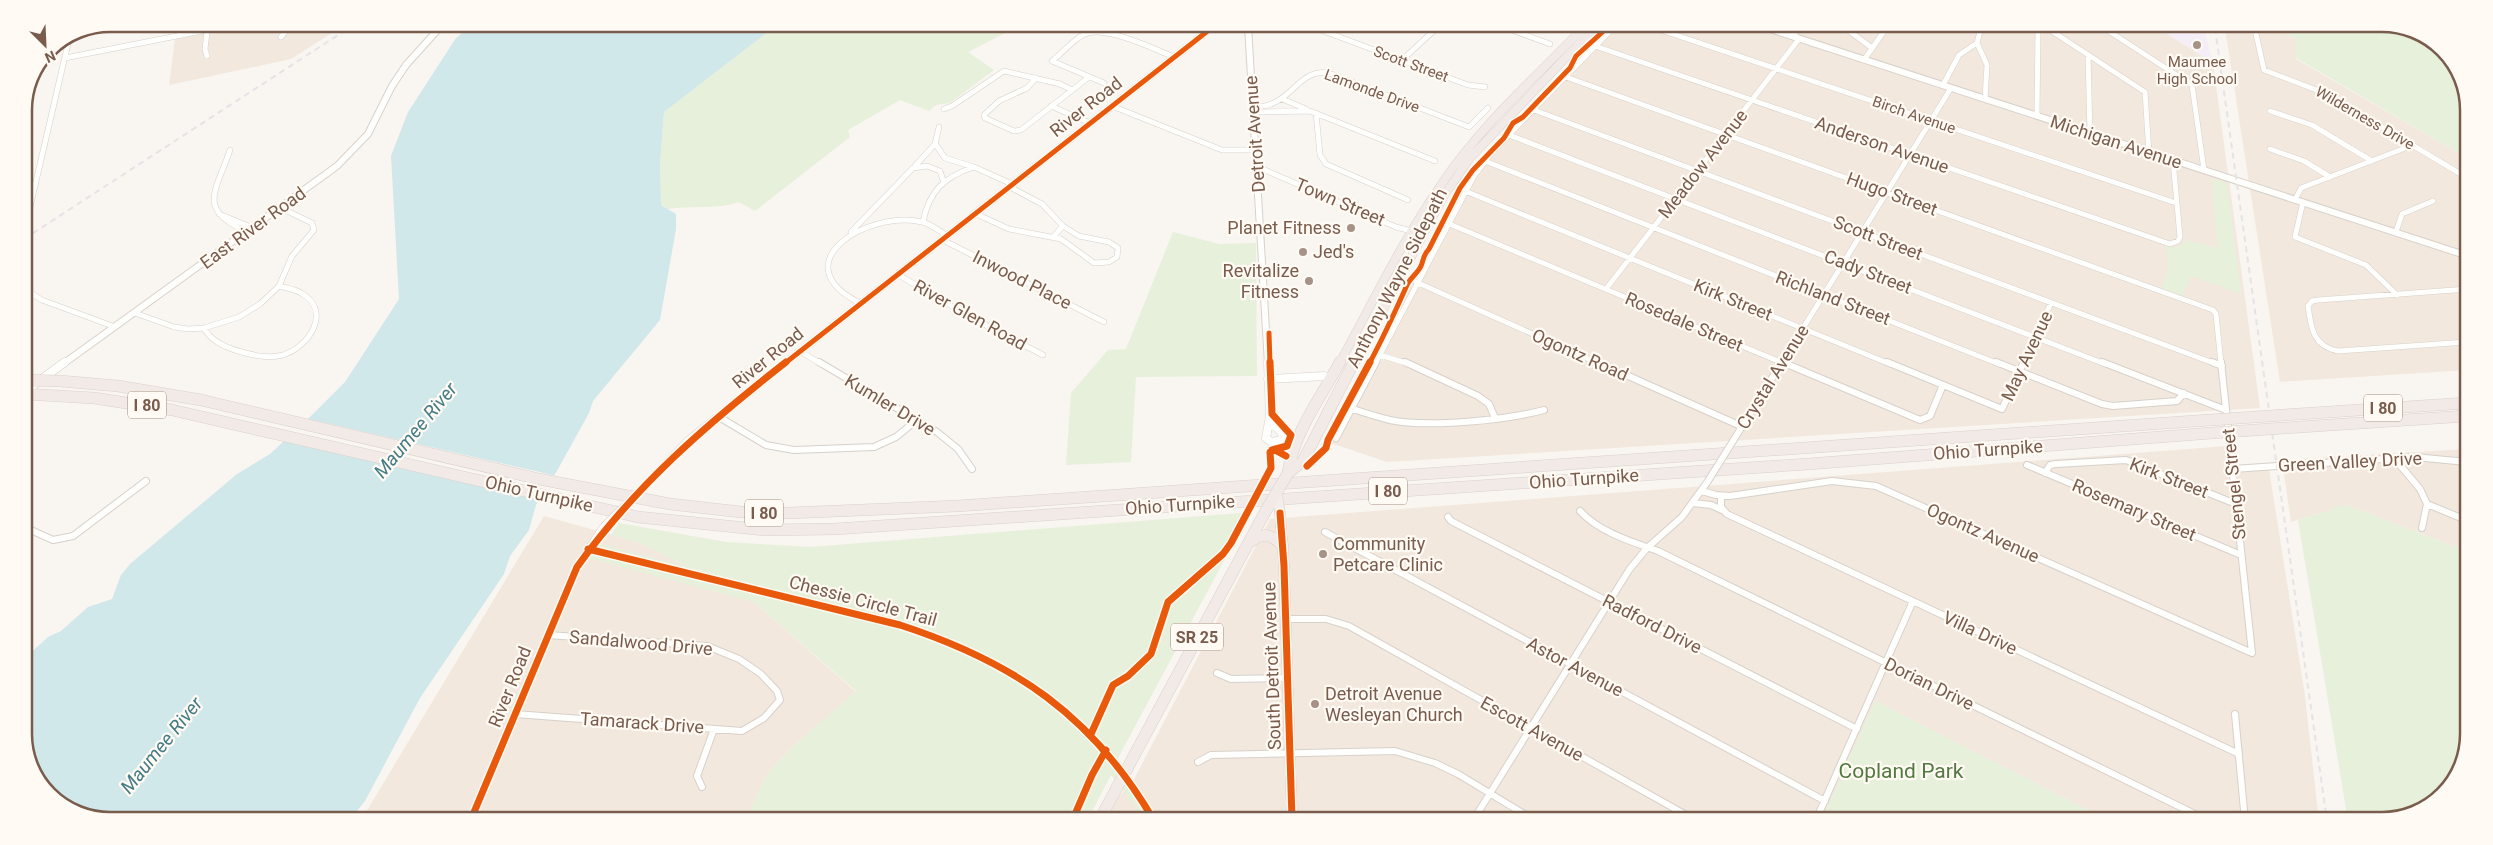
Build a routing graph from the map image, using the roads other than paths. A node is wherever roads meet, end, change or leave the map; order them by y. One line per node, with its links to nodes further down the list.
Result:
1 (197, 32): 31 (street)
2 (207, 32): 30 (street)
3 (285, 32): 23 (street)
4 (435, 32): 93 (street, East River Road)
5 (1206, 32): 32 (street, River Road)
6 (1248, 32): 52 (street, Detroit Avenue)
7 (1326, 32): 33 (street, Scott Street)
8 (1432, 32): 33 (street)
9 (1517, 32): 26 (street)
10 (1579, 32): 99 (highway)
11 (1590, 32): 103 (highway)
12 (1609, 32): 27 (street)
13 (1667, 32): 35 (street, Birch Avenue)
14 (1780, 32): 24 (street, Michigan Avenue)
15 (1792, 32): 24 (street)
16 (1851, 32): 28 (street)
17 (1883, 32): 28 (street)
18 (1980, 32): 25 (street)
19 (2038, 32): 57 (street)
20 (2053, 32): 29 (street)
21 (2110, 32): 78 (street)
22 (2256, 34): 65 (street, Wilderness Drive)
23 (282, 37)
24 (1799, 38): 34 (street, Michigan Avenue); 35 (street, Meadow Avenue)
25 (1977, 43): 41 (street); 46 (street)
26 (1550, 44)
27 (1595, 46): 38 (street); 47 (street, Anderson Avenue)
28 (1872, 48): 34 (street)
29 (2088, 55): 61 (street); 69 (street)
30 (207, 56)
31 (70, 57)
32 (1174, 57): 37 (street); 49 (street, River Road)
33 (1402, 60): 42 (street, Scott Street)
34 (1864, 60): 41 (street, Michigan Avenue)
35 (1776, 69): 47 (street, Meadow Avenue); 58 (street, Birch Avenue)
36 (62, 70): 86 (street)
37 (1089, 76): 40 (street); 44 (street)
38 (1566, 77): 53 (street); 62 (street, Hugo Street)
39 (1036, 78): 44 (street); 48 (street); 51 (street)
40 (1104, 83)
41 (1942, 85): 43 (street, Michigan Avenue)
42 (1485, 87)
43 (1951, 88): 46 (street, Michigan Avenue); 58 (street, Crystal Avenue)
44 (1072, 90): 48 (street)
45 (1282, 99): 50 (street, Lamonde Drive); 52 (street, Lamonde Drive); 55 (street)
46 (1985, 99): 57 (street, Michigan Avenue)
47 (1752, 100): 62 (street, Meadow Avenue); 70 (street, Anderson Avenue)
48 (1051, 106): 59 (street)
49 (1112, 106): 59 (street, River Road); 68 (street)
50 (1488, 108)
51 (944, 109)
52 (1254, 109): 55 (street); 68 (street, Detroit Avenue)
53 (1534, 110): 63 (street); 79 (street, Scott Street)
54 (2270, 110): 74 (street)
55 (1310, 111): 56 (street)
56 (1316, 113): 72 (street); 88 (street)
57 (2037, 116): 61 (street, Michigan Avenue)
58 (1931, 121): 70 (street, Crystal Avenue); 92 (street, Birch Avenue)
59 (1090, 123): 83 (street, River Road)
60 (939, 128): 64 (street)
61 (2090, 133): 69 (street, Michigan Avenue)
62 (1726, 134): 79 (street, Meadow Avenue); 85 (street, Hugo Street)
63 (1509, 135): 73 (street); 87 (street, Cady Street)
64 (936, 145): 75 (street); 77 (street)
65 (2413, 146): 74 (street); 80 (street, Wilderness Drive)
66 (2270, 149): 81 (street)
67 (230, 150): 100 (street)
68 (1256, 150): 76 (street, Detroit Avenue)
69 (2149, 153): 71 (street, Michigan Avenue)
70 (1910, 155): 85 (street, Crystal Avenue); 92 (street, Anderson Avenue)
71 (2173, 160): 78 (street, Michigan Avenue); 92 (street)
72 (1435, 161)
73 (1485, 161): 84 (street); 98 (street, Richland Street)
74 (2372, 161): 81 (street)
75 (974, 167): 82 (street); 83 (street)
76 (1258, 167): 99 (street, Town Street); 134 (street, Detroit Avenue)
77 (913, 168): 82 (street); 104 (street)
78 (2204, 170): 89 (street, Michigan Avenue)
79 (1698, 171): 87 (street, Meadow Avenue); 101 (street, Scott Street)
80 (2460, 174)
81 (2330, 177): 89 (street)
82 (943, 180): 95 (street)
83 (1010, 185): 94 (street, River Road); 97 (street)
84 (1465, 190): 96 (street); 108 (street, Kirk Street)
85 (1887, 192): 101 (street, Crystal Avenue); 121 (street, Hugo Street)
86 (32, 196)
87 (1676, 199): 98 (street, Meadow Avenue); 109 (street, Cady Street)
88 (1408, 200)
89 (2295, 200): 91 (street, Michigan Avenue)
90 (2433, 201): 102 (street)
91 (2303, 202): 102 (street, Michigan Avenue); 117 (street)
92 (2176, 203)
93 (281, 208): 100 (street, East River Road); 112 (street)
94 (974, 213): 105 (street, River Road); 106 (street)
95 (923, 222): 104 (street); 105 (street, Inwood Place)
96 (1447, 223): 111 (street); 113 (street, Rosedale Street)
97 (1064, 226): 106 (street); 106 (street)
98 (1654, 228): 108 (street, Meadow Avenue); 116 (street, Richland Street)
99 (1407, 229): 103 (street, Town Street); 136 (highway)
100 (250, 230): 120 (street, East River Road)
101 (1862, 232): 109 (street, Crystal Avenue); 119 (street, Scott Street)
102 (2396, 232): 107 (street, Michigan Avenue)
103 (1423, 234): 158 (highway)
104 (846, 237): 118 (street)
105 (944, 237): 110 (street, River Road); 122 (street, Inwood Place)
106 (1053, 237)
107 (2460, 253)
108 (1630, 258): 113 (street, Meadow Avenue); 125 (street, Kirk Street)
109 (1843, 263): 116 (street, Crystal Avenue); 126 (street, Cady Street)
110 (897, 274): 118 (street, River Road); 129 (street, River Glen Road)
111 (1416, 282): 130 (street); 151 (street, Ogontz Road)
112 (279, 286): 124 (street); 124 (street)
113 (1606, 289): 131 (street, Rosedale Street)
114 (2460, 290): 117 (street)
115 (32, 295): 123 (street)
116 (1824, 295): 125 (street, Crystal Avenue); 133 (street, Richland Street)
117 (2397, 295): 127 (street)
118 (860, 303): 128 (street, River Road)
119 (2052, 303): 126 (street, May Avenue); 132 (street, Scott Street)
120 (135, 313): 123 (street, East River Road); 124 (street)
121 (2216, 314): 132 (street, Stengel Street)
122 (1104, 322)
123 (115, 327): 138 (street, East River Road)
124 (204, 328)
125 (1804, 328): 131 (street, Crystal Avenue); 137 (street, Kirk Street)
126 (2036, 337): 133 (street, May Avenue); 140 (street, Cady Street)
127 (2460, 343)
128 (800, 351): 147 (street, River Road); 149 (street, Kumler Drive)
129 (1043, 355)
130 (1380, 355): 142 (street); 148 (street)
131 (1782, 363): 137 (street, Rosedale Street); 151 (street, Crystal Avenue)
132 (2222, 366): 145 (street, Stengel Street)
133 (2020, 372): 140 (street, Richland Street); 143 (street, May Avenue)
134 (1268, 379): 136 (street); 150 (street, Detroit Avenue)
135 (32, 380): 141 (highway, Ohio Turnpike / I 80, bridge)
136 (1326, 381): 158 (highway)
137 (1944, 385): 143 (street, Kirk Street)
138 (32, 387)
139 (32, 394): 146 (highway, Ohio Turnpike / I 80, bridge)
140 (2184, 394): 145 (street, Cady Street)
141 (2460, 403)
142 (1353, 409): 148 (street); 152 (street)
143 (2002, 409)
144 (1544, 410): 148 (street)
145 (2226, 410): 157 (street, Stengel Street)
146 (2460, 416)
147 (720, 417): 149 (street); 181 (street, River Road, bridge)
148 (1495, 418)
149 (917, 420): 156 (street, Kumler Drive)
150 (1270, 423)
151 (1743, 427): 161 (street, Crystal Avenue, bridge)
152 (1336, 438)
153 (2394, 458): 154 (street, Green Valley Drive); 157 (street, Green Valley Drive); 166 (street)
154 (2460, 461)
155 (2027, 466): 159 (street, Rosemary Street)
156 (972, 469)
157 (2233, 469): 165 (street, Stengel Street)
158 (1288, 473): 162 (highway, bridge)
159 (2045, 473): 165 (street, Kirk Street); 177 (street, Rosemary Street)
160 (146, 481): 172 (street)
161 (1702, 491): 163 (street, Ogontz Avenue); 164 (street, Crystal Avenue)
162 (1277, 494): 174 (highway, SR 25, bridge); 175 (main road, South Detroit Avenue, bridge)
163 (1721, 497): 167 (street); 182 (street, Ogontz Avenue)
164 (1693, 503): 167 (street, Villa Drive); 176 (street, Crystal Avenue)
165 (2236, 504): 177 (street, Stengel Street)
166 (2427, 504): 170 (street); 171 (street)
167 (1722, 510): 178 (street, Villa Drive)
168 (1580, 511): 176 (street, Dorian Drive)
169 (1448, 517): 179 (street, Radford Drive)
170 (2460, 518)
171 (2422, 528)
172 (33, 531)
173 (1325, 532): 184 (street, Astor Avenue)
174 (1247, 544): 175 (highway); 200 (highway, SR 25)
175 (1283, 546): 180 (main road, South Detroit Avenue)
176 (1647, 548): 179 (street, Crystal Avenue); 183 (street, Dorian Drive)
177 (2241, 555): 182 (street, Stengel Street)
178 (1913, 601): 183 (street); 194 (street, Villa Drive)
179 (1609, 602): 184 (street, Crystal Avenue); 192 (street, Radford Drive)
180 (1284, 619): 186 (main road, South Detroit Avenue); 191 (street, Escott Avenue)
181 (548, 635): 187 (street, River Road); 189 (street, Sandalwood Drive)
182 (2252, 653)
183 (1886, 663): 192 (street); 206 (street, Dorian Drive)
184 (1570, 664): 191 (street, Crystal Avenue); 198 (street, Astor Avenue)
185 (1217, 673): 186 (street)
186 (1287, 678): 193 (main road, South Detroit Avenue)
187 (516, 714): 190 (street, Tamarack Drive); 199 (street, River Road)
188 (2235, 714): 194 (street)
189 (765, 717): 190 (street, Tamarack Drive)
190 (714, 728): 196 (street)
191 (1530, 728): 197 (street, Crystal Avenue); 204 (street, Escott Avenue)
192 (1857, 729): 198 (street)
193 (1289, 752): 195 (street); 197 (street); 201 (main road, South Detroit Avenue)
194 (2239, 754): 207 (street)
195 (1198, 762)
196 (702, 787)
197 (1490, 794): 202 (street, Crystal Avenue); 203 (street)
198 (1825, 801): 205 (street)
199 (475, 812)
200 (1104, 812)
201 (1292, 812)
202 (1479, 812)
203 (1520, 812)
204 (1681, 812)
205 (1820, 812)
206 (2191, 812)
207 (2244, 812)

